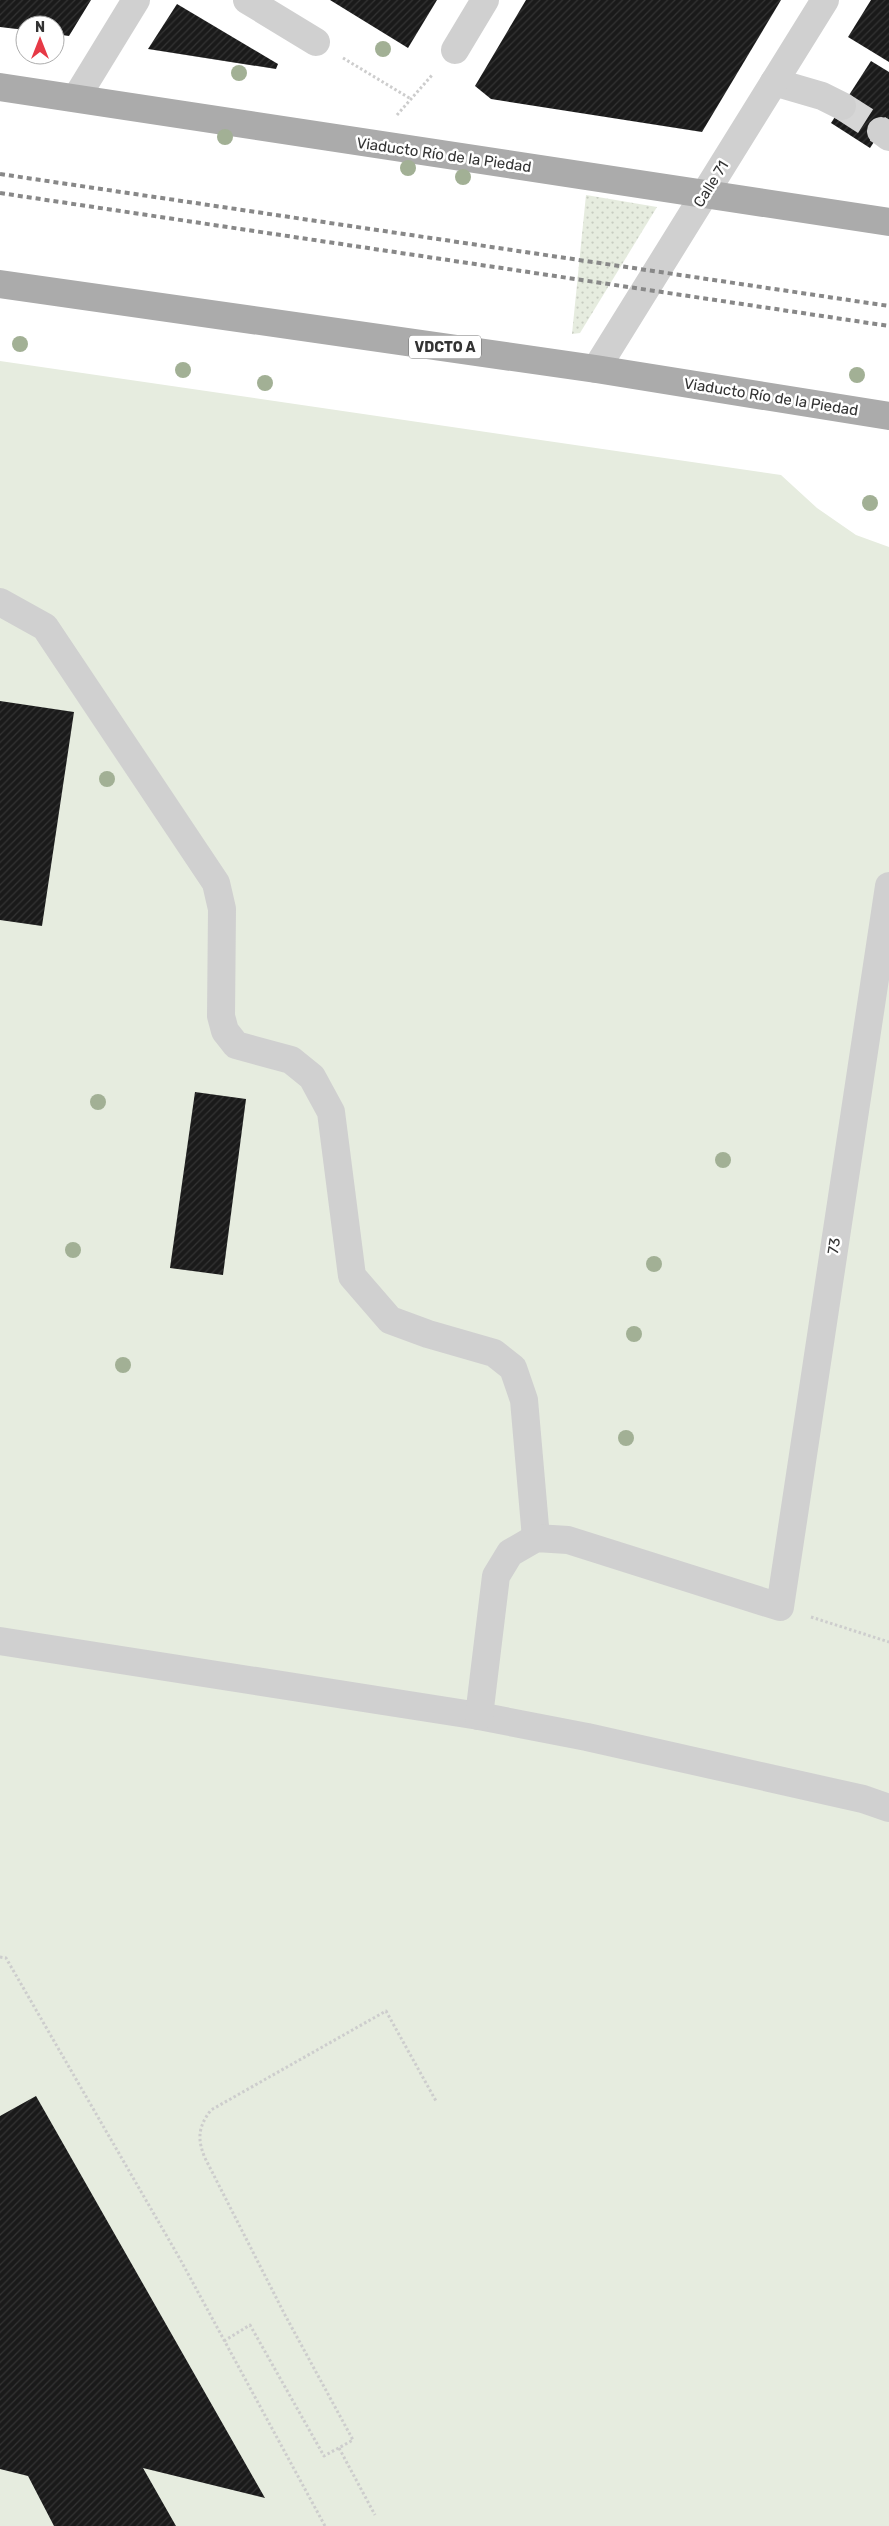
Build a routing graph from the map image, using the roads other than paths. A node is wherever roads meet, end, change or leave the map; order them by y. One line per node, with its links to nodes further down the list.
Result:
1 (136, 0): 9 (street)
2 (248, 0): 5 (street)
3 (485, 0): 6 (street)
4 (825, 0): 7 (street, Calle 71)
5 (316, 42)
6 (455, 50)
7 (774, 82): 10 (street); 11 (street, Calle 71)
8 (0, 87): 9 (main road, Viaducto Río de la Piedad)
9 (76, 98): 11 (main road, Viaducto Río de la Piedad)
10 (842, 106)
11 (705, 194): 12 (main road, Viaducto Río de la Piedad); 14 (street, Calle 71)
12 (889, 222)
13 (0, 284): 14 (main road, Viaducto Río de la Piedad / VDCTO A)
14 (596, 369): 15 (main road, Viaducto Río de la Piedad / VDCTO A)
15 (889, 416)
16 (0, 602): 18 (street)
17 (889, 886): 18 (street, 73)
18 (536, 1538): 20 (street)
19 (0, 1640): 20 (street)
20 (479, 1716): 21 (street)
21 (889, 1808)

